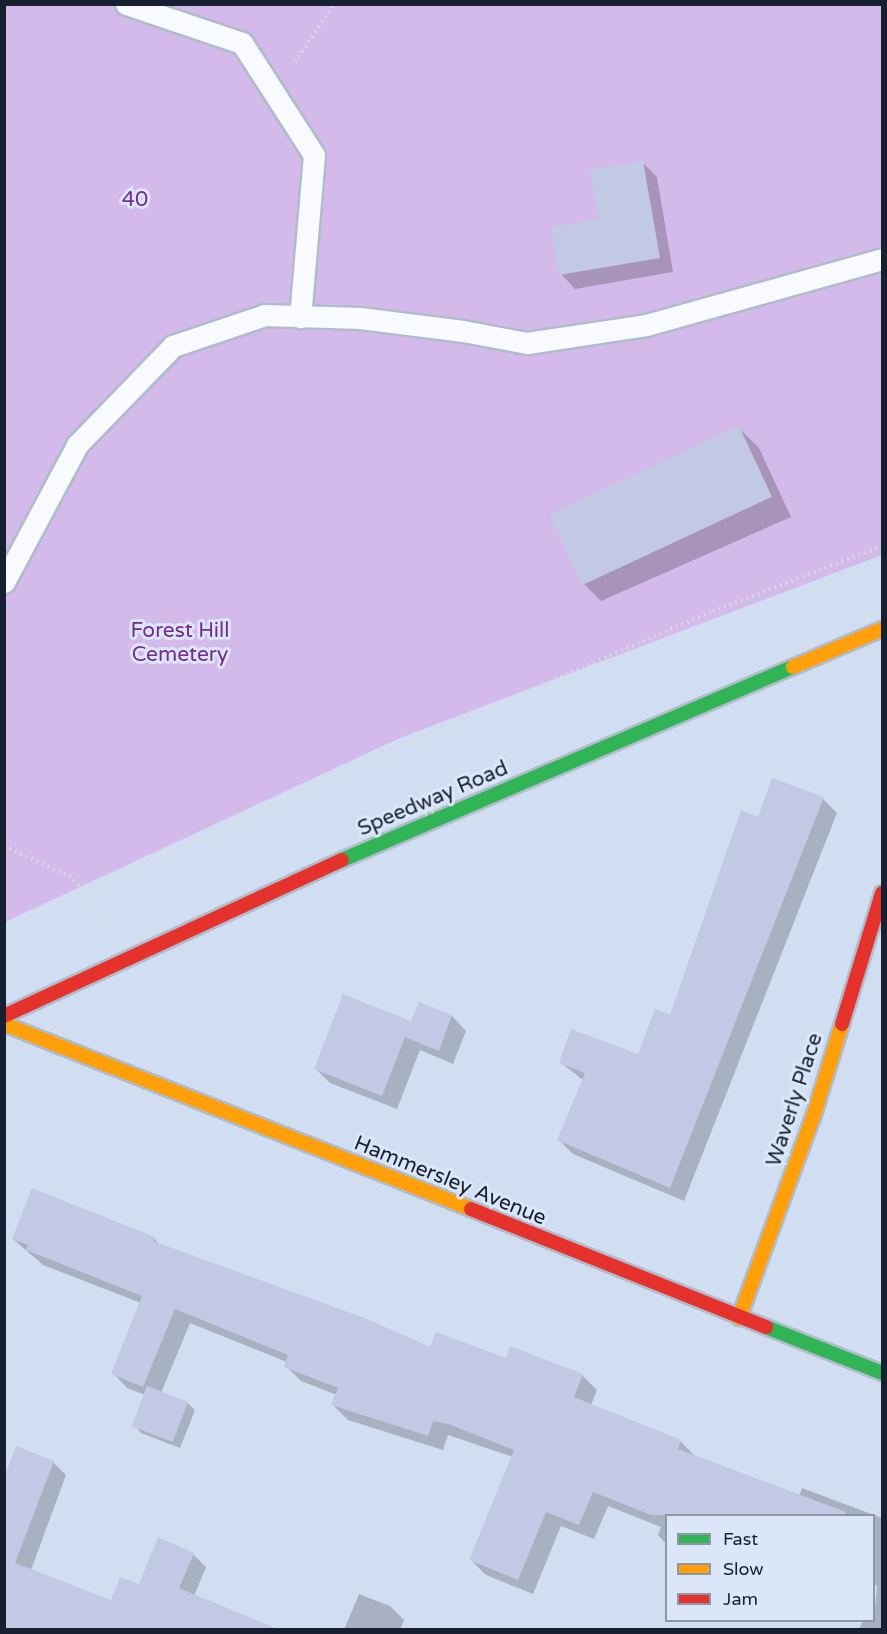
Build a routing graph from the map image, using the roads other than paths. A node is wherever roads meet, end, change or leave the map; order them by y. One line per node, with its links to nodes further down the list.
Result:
1 (126, 4): 3 (lane)
2 (882, 259): 3 (lane)
3 (300, 316): 4 (lane)
4 (4, 582)
5 (882, 629): 7 (street, Speedway Road)
6 (882, 893): 9 (street, Waverly Place)
7 (4, 1016)
8 (4, 1024): 9 (street, Hammersley Avenue)
9 (739, 1318): 10 (street, Hammersley Avenue)
10 (882, 1373)

